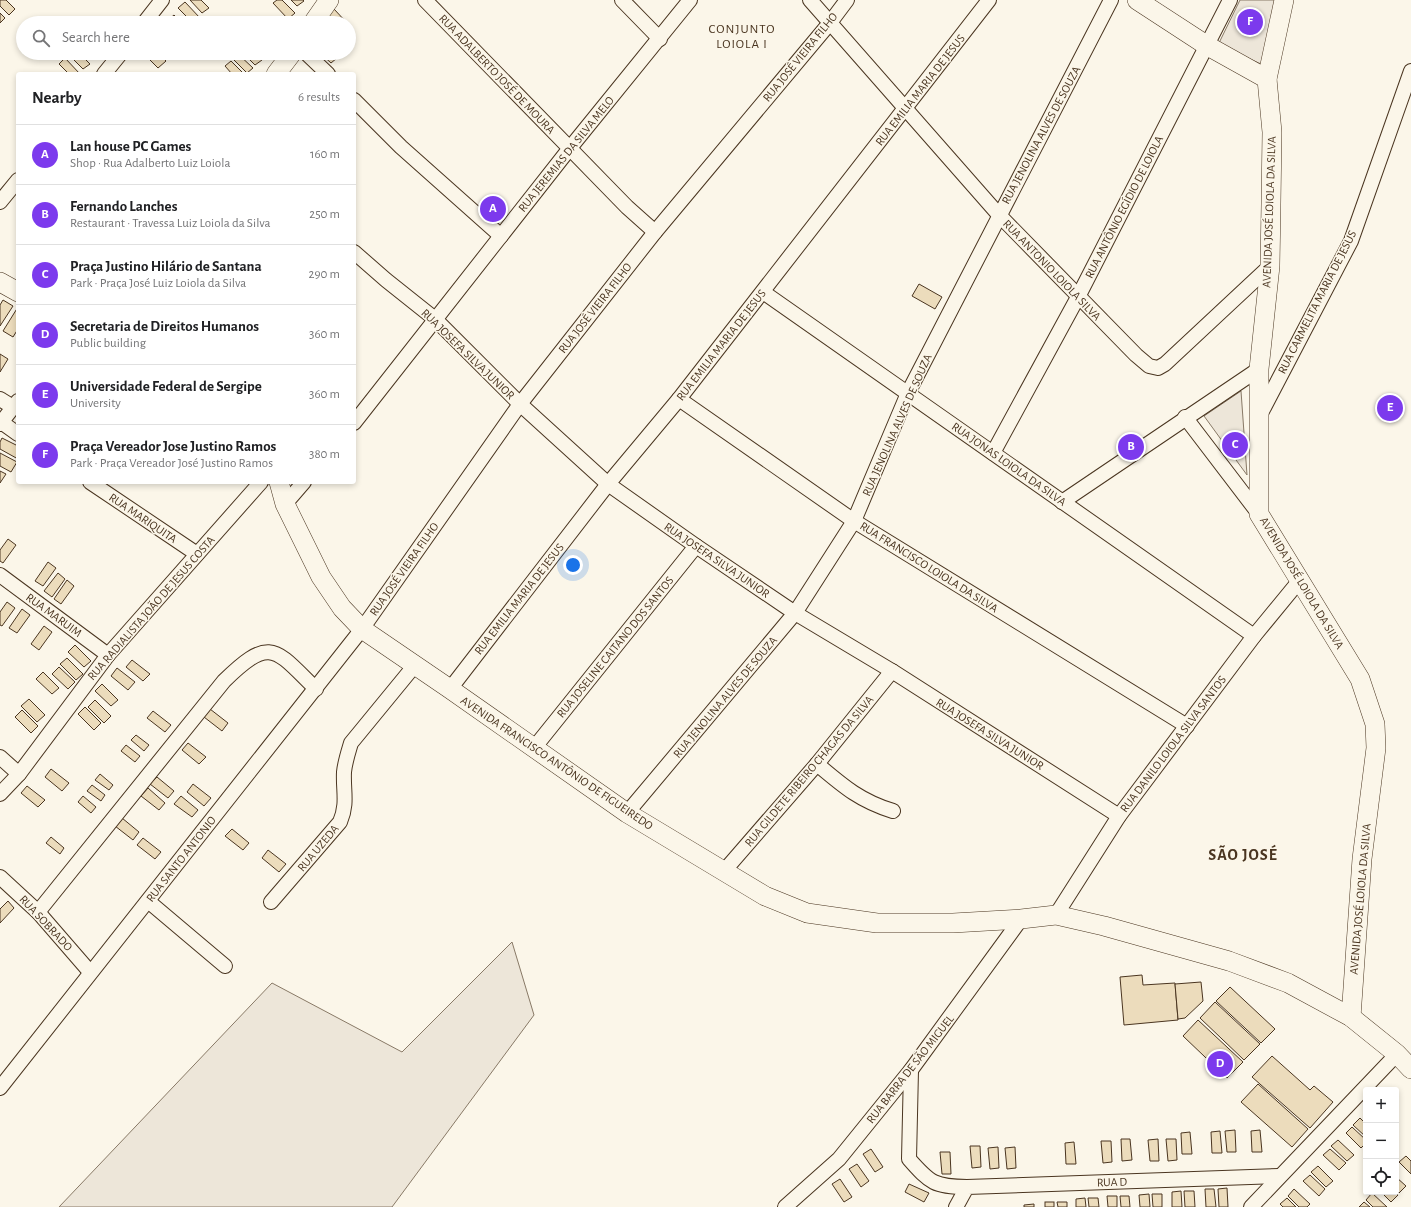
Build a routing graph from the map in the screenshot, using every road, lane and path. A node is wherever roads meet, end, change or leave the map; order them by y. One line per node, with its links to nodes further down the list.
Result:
1 (162, 0): 13 (street)
2 (329, 0): 14 (street)
3 (425, 0): 28 (street, RUA ADALBERTO JOSÉ DE MOURA)
4 (622, 0): 16 (street)
5 (690, 0): 16 (street, RUA JEREMIAS DA SILVA MELO)
6 (810, 0): 15 (street, RUA ANTONIO LOIOLA SILVA)
7 (846, 0): 15 (street, RUA JOSÉ VIEIRA FILHO)
8 (989, 0): 27 (street, RUA EMILIA MARIA DE JESUS)
9 (1111, 0): 31 (street, RUA JENOLINA ALVES DE SOUZA)
10 (1137, 0): 17 (street)
11 (1230, 0): 17 (street, RUA ANTÔNIO EGÍDIO DE LOIOLA)
12 (1284, 0): 25 (street, AVENIDA JOSÉ LOIOLA DA SILVA)
13 (149, 16)
14 (318, 16)
15 (829, 24): 27 (street, RUA ANTONIO LOIOLA SILVA); 32 (street, RUA JOSÉ VIEIRA FILHO)
16 (660, 39): 28 (street, RUA JEREMIAS DA SILVA MELO)
17 (1206, 45): 25 (street); 39 (street, RUA ANTÔNIO EGÍDIO DE LOIOLA)
18 (115, 60): 22 (street)
19 (287, 60): 23 (street)
20 (313, 60): 24 (street)
21 (1411, 71): 48 (street, RUA CARMELITA MARIA DE JESUS)
22 (106, 72)
23 (278, 72)
24 (326, 72)
25 (1267, 79): 35 (street, AVENIDA JOSÉ LOIOLA DA SILVA)
26 (356, 102): 33 (street)
27 (906, 109): 31 (street, RUA ANTONIO LOIOLA SILVA); 38 (street, RUA EMILIA MARIA DE JESUS)
28 (570, 148): 32 (street, RUA ADALBERTO JOSÉ DE MOURA); 33 (street, RUA JEREMIAS DA SILVA MELO)
29 (16, 182): 30 (street)
30 (0, 202)
31 (999, 215): 39 (street, RUA ANTONIO LOIOLA SILVA); 42 (street, RUA JENOLINA ALVES DE SOUZA)
32 (655, 232): 46 (street, RUA JOSÉ VIEIRA FILHO)
33 (501, 236): 40 (street, RUA JEREMIAS DA SILVA MELO)
34 (356, 254): 40 (street, RUA JOSEFA SILVA JUNIOR)
35 (1270, 266): 39 (street, RUA ANTONIO LOIOLA SILVA); 41 (street, AVENIDA JOSÉ LOIOLA DA SILVA)
36 (0, 282): 37 (street)
37 (16, 291)
38 (763, 292): 42 (street, RUA JONAS LOIOLA DA SILVA); 44 (street, RUA EMILIA MARIA DE JESUS)
39 (1078, 297): 52 (street, RUA ANTÔNIO EGÍDIO DE LOIOLA)
40 (435, 319): 46 (street, RUA JOSEFA SILVA JUNIOR); 49 (street, RUA JEREMIAS DA SILVA MELO)
41 (1259, 369): 47 (street); 48 (street, AVENIDA JOSÉ LOIOLA DA SILVA)
42 (908, 393): 52 (street, RUA JONAS LOIOLA DA SILVA); 61 (street, RUA JENOLINA ALVES DE SOUZA)
43 (0, 399): 45 (street)
44 (679, 399): 57 (street, RUA EMILIA MARIA DE JESUS); 61 (street, RUA FRANCISCO LOIOLA DA SILVA)
45 (16, 404): 50 (street)
46 (520, 404): 57 (street, RUA JOSEFA SILVA JUNIOR); 67 (street, RUA JOSÉ VIEIRA FILHO)
47 (1185, 417): 58 (street); 60 (street)
48 (1258, 417): 60 (street, AVENIDA JOSÉ LOIOLA DA SILVA)
49 (356, 420)
50 (1, 423): 51 (street)
51 (16, 433)
52 (993, 453): 58 (street, RUA JONAS LOIOLA DA SILVA)
53 (93, 484): 63 (street, RUA MARIQUITA)
54 (259, 484): 63 (street, RUA RADIALISTA JOÃO DE JESUS COSTA)
55 (280, 484): 59 (street, AVENIDA FRANCISCO ANTÔNIO DE FIGUEIREDO)
56 (302, 484): 59 (street)
57 (608, 484): 62 (street, RUA JOSEFA SILVA JUNIOR); 73 (street, RUA EMILIA MARIA DE JESUS)
58 (1062, 502): 68 (street, RUA JONAS LOIOLA DA SILVA)
59 (285, 504): 67 (street, AVENIDA FRANCISCO ANTÔNIO DE FIGUEIREDO)
60 (1259, 514): 65 (street, AVENIDA JOSÉ LOIOLA DA SILVA)
61 (854, 521): 66 (street, RUA JENOLINA ALVES DE SOUZA); 74 (street, RUA FRANCISCO LOIOLA DA SILVA)
62 (696, 546): 66 (street, RUA JOSEFA SILVA JUNIOR); 75 (street, RUA JOSELINE CAITANO DOS SANTOS)
63 (197, 554): 69 (street, RUA RADIALISTA JOÃO DE JESUS COSTA)
64 (0, 575): 69 (street, RUA MARUIM)
65 (1300, 580): 68 (street, RUA DANILO LOIOLA SILVA SANTOS); 92 (street, AVENIDA JOSÉ LOIOLA DA SILVA)
66 (795, 613): 71 (street, RUA JOSEFA SILVA JUNIOR); 81 (street, RUA JENOLINA ALVES DE SOUZA)
67 (362, 629): 70 (street, AVENIDA FRANCISCO ANTÔNIO DE FIGUEIREDO); 72 (street, RUA SANTO ANTONIO)
68 (1254, 636): 74 (street, RUA DANILO LOIOLA SILVA SANTOS)
69 (108, 655): 78 (street, RUA RADIALISTA JOÃO DE JESUS COSTA)
70 (415, 665): 73 (street, AVENIDA FRANCISCO ANTÔNIO DE FIGUEIREDO); 86 (street, RUA UZEDA)
71 (892, 671): 77 (street, RUA GILDETE RIBEIRO CHAGAS DA SILVA); 82 (street, RUA JOSEFA SILVA JUNIOR)
72 (316, 689): 85 (street, RUA SANTO ANTONIO); 87 (street)
73 (450, 689): 75 (street, AVENIDA FRANCISCO ANTÔNIO DE FIGUEIREDO)
74 (1187, 726): 82 (street, RUA DANILO LOIOLA SILVA SANTOS)
75 (534, 748): 81 (street, AVENIDA FRANCISCO ANTÔNIO DE FIGUEIREDO)
76 (0, 757): 78 (street)
77 (818, 764): 80 (street); 83 (street, RUA GILDETE RIBEIRO CHAGAS DA SILVA)
78 (19, 774): 79 (street, RUA RADIALISTA JOÃO DE JESUS COSTA)
79 (0, 794)
80 (893, 811)
81 (627, 813): 83 (street, AVENIDA FRANCISCO ANTÔNIO DE FIGUEIREDO)
82 (1119, 816): 88 (street, RUA DANILO LOIOLA SILVA SANTOS)
83 (725, 870): 89 (street, AVENIDA FRANCISCO ANTÔNIO DE FIGUEIREDO)
84 (0, 877): 87 (street, RUA SOBRADO)
85 (148, 900): 90 (street); 91 (street, RUA SANTO ANTONIO)
86 (271, 902)
87 (38, 912): 91 (street, RUA SOBRADO)
88 (1056, 915): 89 (street, AVENIDA FRANCISCO ANTÔNIO DE FIGUEIREDO); 92 (street, AVENIDA FRANCISCO ANTÔNIO DE FIGUEIREDO)
89 (1021, 919): 95 (street, RUA BARRA DE SÃO MIGUEL)
90 (225, 966)
91 (90, 972): 96 (street, RUA SANTO ANTONIO)
92 (1351, 1017): 93 (street, AVENIDA FRANCISCO ANTÔNIO DE FIGUEIREDO)
93 (1397, 1054): 94 (street, AVENIDA FRANCISCO ANTÔNIO DE FIGUEIREDO); 97 (street)
94 (1411, 1069)
95 (911, 1070): 98 (street, RUA D); 99 (street, RUA BARRA DE SÃO MIGUEL)
96 (0, 1088)
97 (1279, 1176): 98 (street, RUA D); 101 (street)
98 (967, 1187): 100 (street)
99 (785, 1207)
100 (956, 1207)
101 (1251, 1207)

